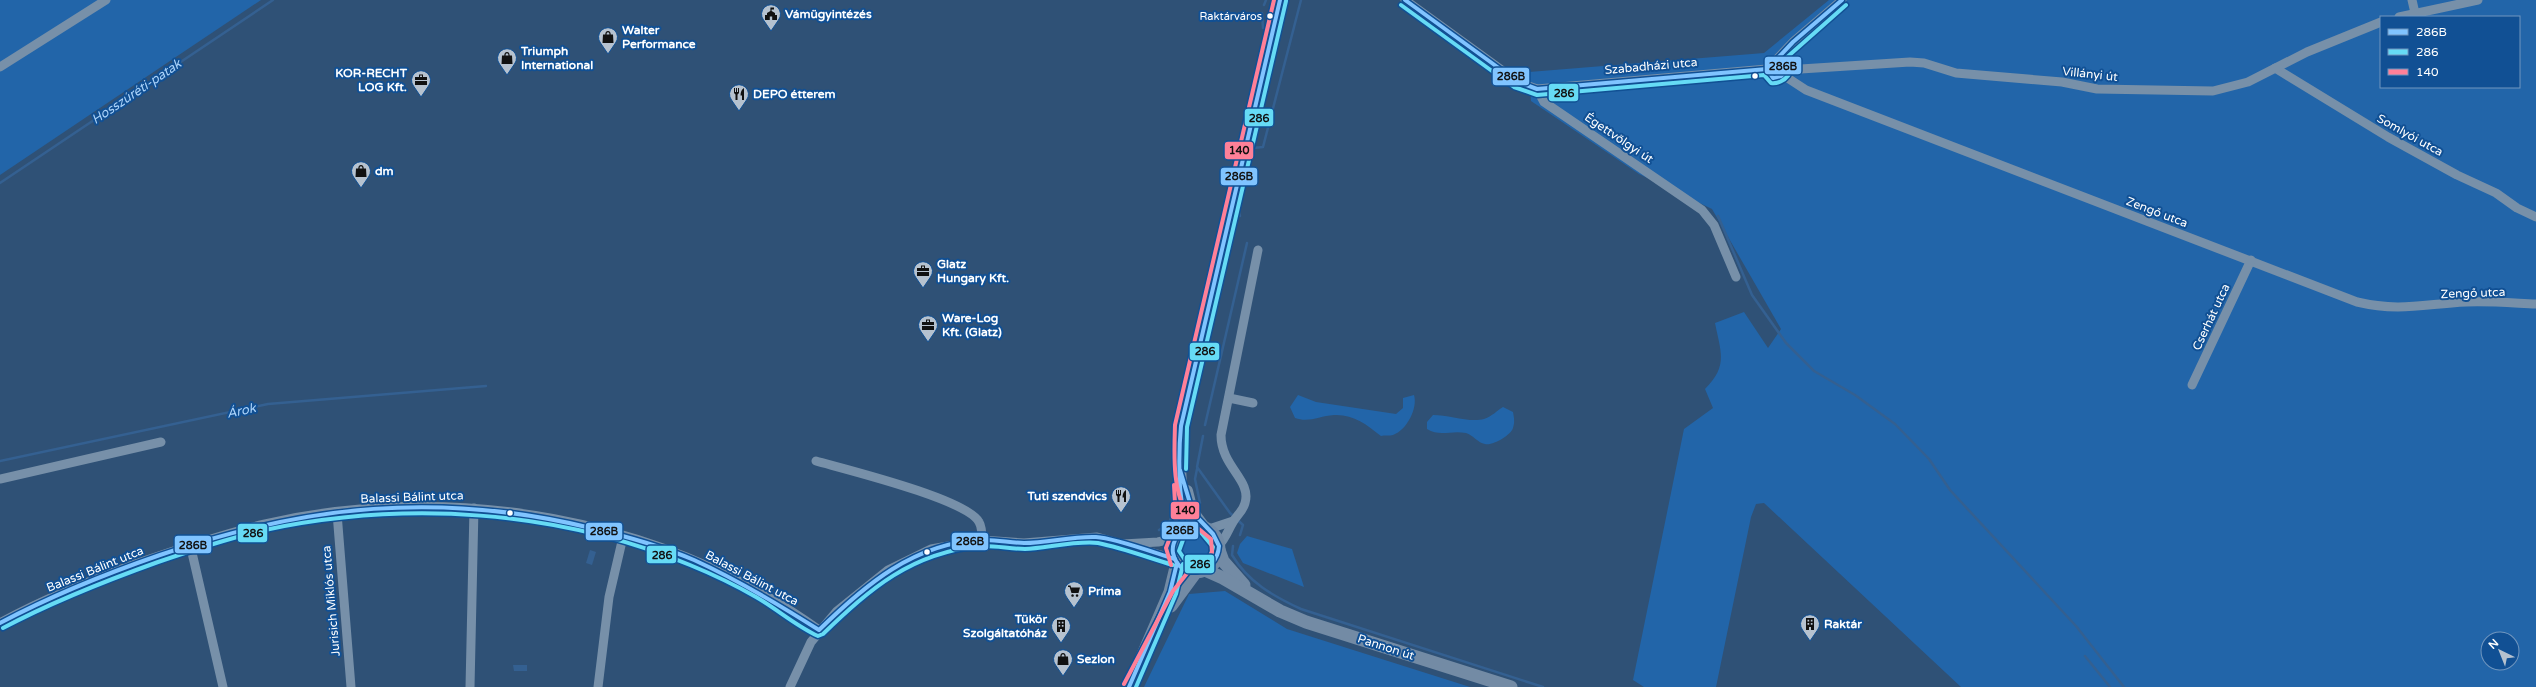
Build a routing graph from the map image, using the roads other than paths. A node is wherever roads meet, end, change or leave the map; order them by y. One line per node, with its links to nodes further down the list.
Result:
1 (106, 0): 11 (street)
2 (1280, 0): 26 (street)
3 (1405, 0): 15 (street)
4 (1842, 0): 10 (street)
5 (2412, 0): 7 (street)
6 (2478, 0): 7 (street)
7 (2416, 13): 8 (street)
8 (2403, 16)
9 (2380, 22): 12 (street, Villányi út)
10 (1775, 61): 13 (street); 14 (street)
11 (0, 67)
12 (2275, 68): 14 (street, Villányi út); 16 (street, Somlyói utca)
13 (1767, 69): 14 (street); 15 (street, Szabadházi utca)
14 (1784, 72): 18 (street, Zengő utca)
15 (1537, 89): 19 (street, Égettvölgyi út)
16 (2536, 217)
17 (1258, 250): 22 (street)
18 (2252, 260): 20 (street, Zengő utca); 21 (street, Cserhát utca)
19 (1736, 277)
20 (2536, 304)
21 (2192, 385)
22 (1229, 398): 23 (street); 30 (street)
23 (1253, 403)
24 (161, 442): 27 (street)
25 (816, 461): 34 (street)
26 (1180, 470): 31 (street); 32 (street)
27 (0, 479)
28 (474, 508): 29 (street, Balassi Bálint utca); 33 (street, Balassi Bálint utca); 46 (street)
29 (337, 513): 35 (street, Balassi Bálint utca); 45 (street, Jurisich Miklós utca)
30 (1234, 521): 31 (street); 37 (street)
31 (1206, 528): 32 (main road); 37 (main road)
32 (1177, 534): 36 (street); 38 (main road)
33 (624, 537): 42 (street, Balassi Bálint utca); 47 (street)
34 (982, 540): 36 (street); 42 (street)
35 (190, 544): 41 (street, Balassi Bálint utca); 44 (street)
36 (1123, 544): 38 (street)
37 (1219, 548): 39 (main road); 40 (main road, Pannon út)
38 (1176, 561): 39 (main road); 43 (main road)
39 (1200, 571): 40 (main road, Pannon út); 43 (main road)
40 (1264, 602): 50 (main road, Pannon út)
41 (0, 623)
42 (820, 630): 48 (street)
43 (1144, 654): 49 (main road)
44 (223, 687)
45 (351, 687)
46 (470, 687)
47 (598, 687)
48 (790, 687)
49 (1129, 687)
50 (1511, 687)

